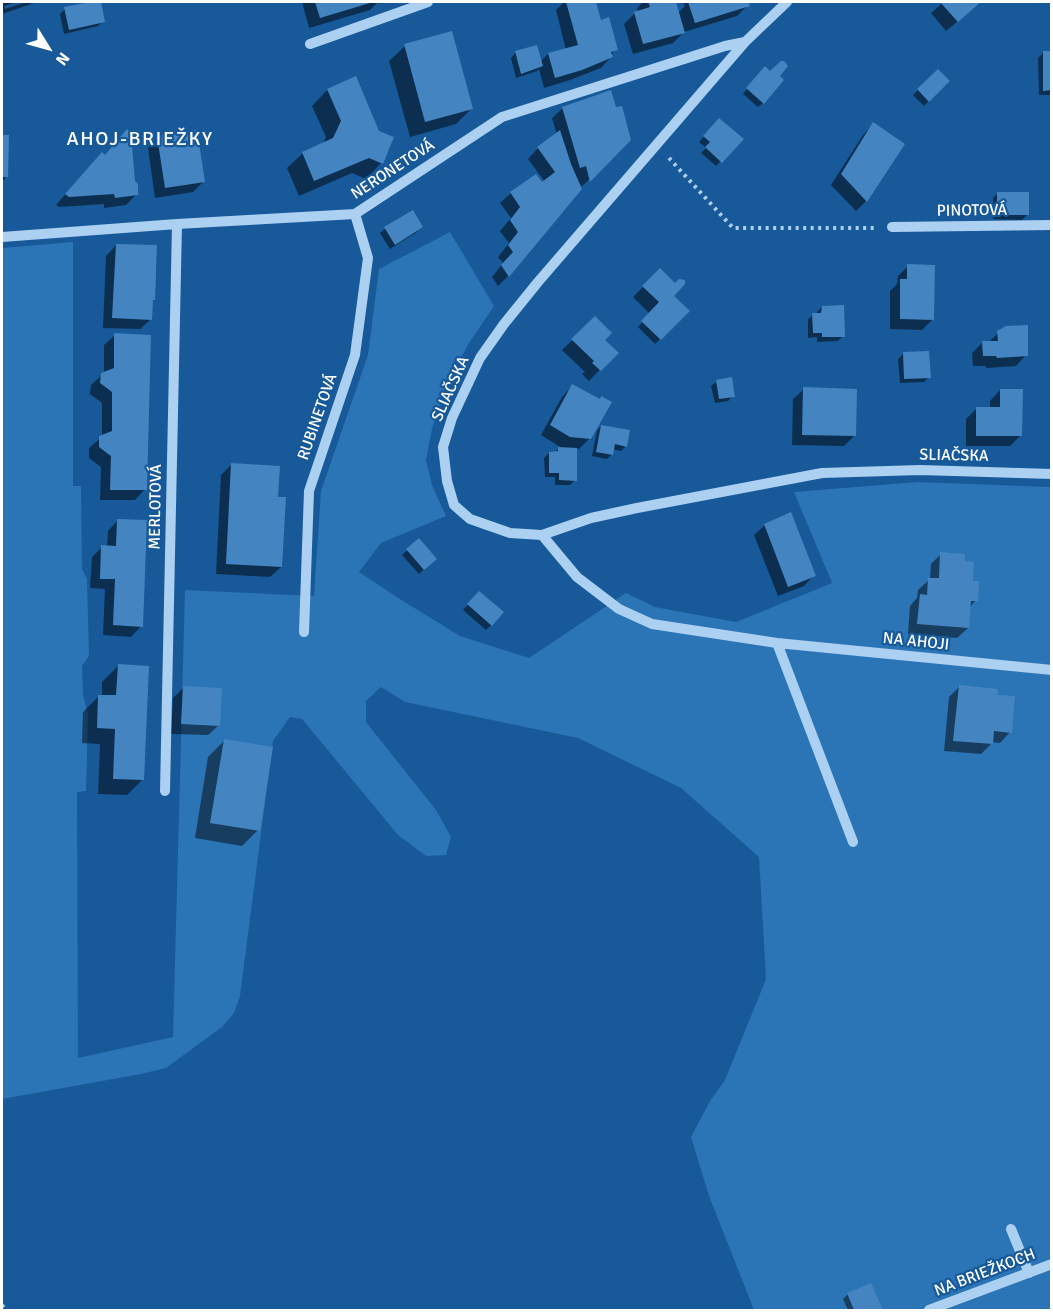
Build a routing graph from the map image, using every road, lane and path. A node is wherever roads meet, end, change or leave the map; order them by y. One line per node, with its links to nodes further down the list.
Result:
1 (428, 2): 4 (street)
2 (787, 2): 3 (street, SLIAČSKA)
3 (744, 42): 5 (street, SLIAČSKA); 6 (street, NERONETOVÁ)
4 (310, 44)
5 (656, 145): 9 (path); 12 (street, SLIAČSKA)
6 (355, 214): 7 (street, NERONETOVÁ); 13 (street, RUBINETOVÁ)
7 (177, 224): 10 (street, NERONETOVÁ); 16 (street, MERLOTOVÁ)
8 (1052, 225): 9 (street, PINOTOVÁ)
9 (892, 227)
10 (2, 237)
11 (1052, 474): 12 (street, SLIAČSKA)
12 (542, 535): 14 (street, NA AHOJI)
13 (304, 632)
14 (777, 643): 15 (street, NA AHOJI); 17 (street)
15 (1052, 670)
16 (165, 791)
17 (854, 842)
18 (1011, 1229): 20 (street)
19 (1052, 1264): 20 (street, NA BRIEŽKOCH)
20 (1029, 1273): 23 (street, NA BRIEŽKOCH)
21 (2, 1305): 22 (path)
22 (5, 1311)
23 (929, 1311)

